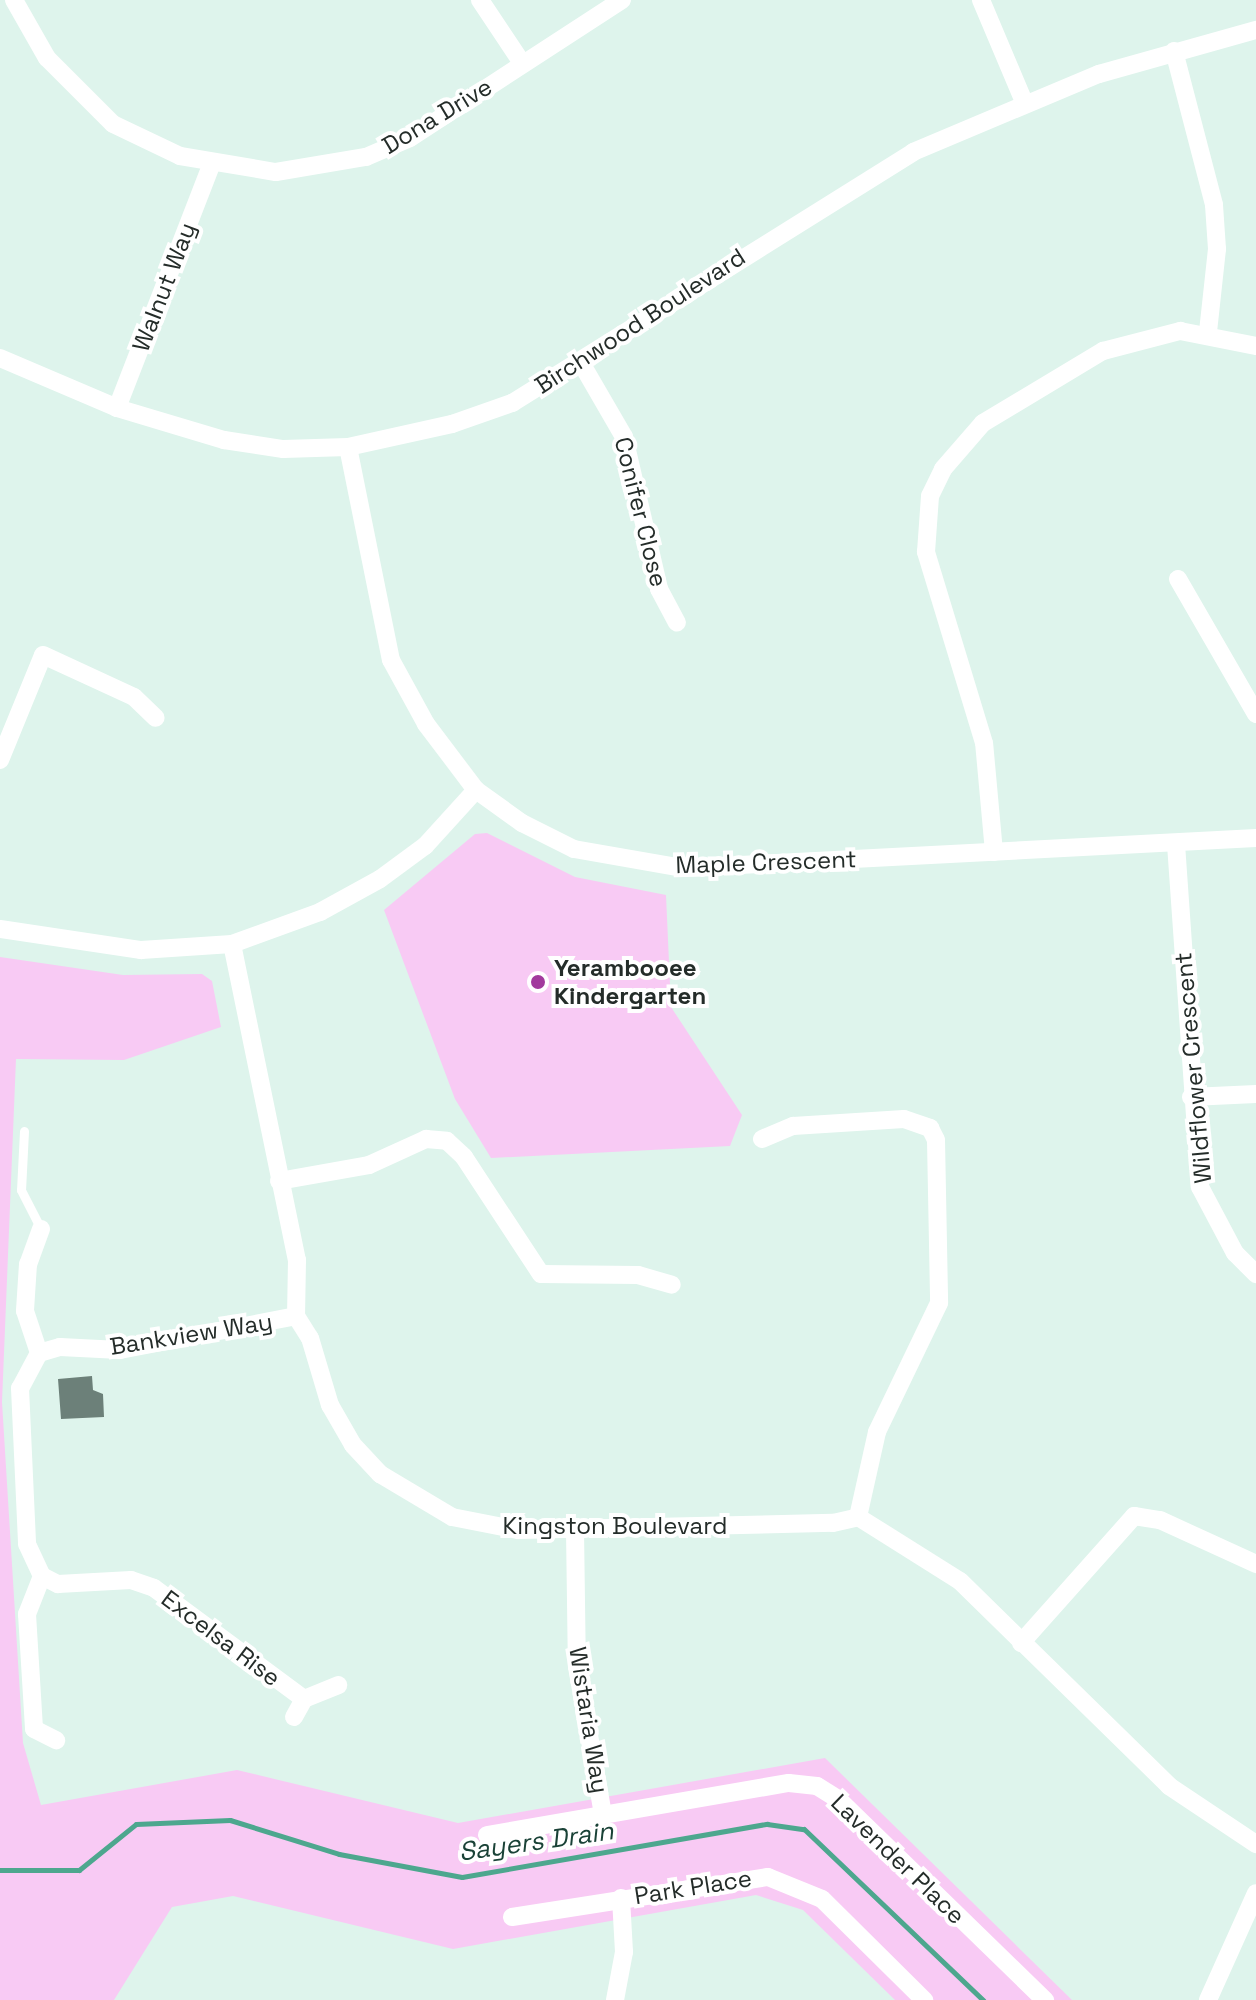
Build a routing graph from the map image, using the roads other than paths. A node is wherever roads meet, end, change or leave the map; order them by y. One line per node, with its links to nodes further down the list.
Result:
1 (14, 0): 9 (street, Dona Drive)
2 (480, 0): 7 (street)
3 (622, 0): 7 (street, Dona Drive)
4 (981, 0): 8 (street)
5 (1256, 30): 6 (street, Birchwood Boulevard)
6 (1174, 51): 8 (street, Birchwood Boulevard); 10 (street)
7 (522, 63): 9 (street, Dona Drive)
8 (1024, 102): 13 (street, Birchwood Boulevard)
9 (211, 166): 14 (street, Walnut Way)
10 (1208, 332): 11 (street); 24 (street)
11 (1256, 346)
12 (0, 358): 14 (street, Birchwood Boulevard)
13 (580, 361): 15 (street, Birchwood Boulevard); 17 (street, Conifer Close)
14 (117, 408): 15 (street, Birchwood Boulevard)
15 (348, 447): 21 (street, Maple Crescent)
16 (1178, 579): 18 (street)
17 (677, 623)
18 (1256, 714)
19 (156, 718): 20 (street)
20 (0, 760)
21 (476, 790): 24 (street, Maple Crescent); 26 (street)
22 (1256, 838): 23 (street, Maple Crescent)
23 (1176, 844): 24 (street, Maple Crescent); 28 (street, Wildflower Crescent)
24 (994, 852)
25 (0, 929): 26 (street)
26 (232, 944): 31 (street, Kingston Boulevard)
27 (1256, 1094): 28 (street)
28 (1191, 1097): 33 (street, Wildflower Crescent)
29 (24, 1131): 32 (lane)
30 (762, 1139): 37 (street)
31 (279, 1181): 34 (street); 35 (street, Kingston Boulevard)
32 (41, 1229): 36 (street)
33 (1256, 1274)
34 (672, 1285)
35 (296, 1316): 36 (street, Bankview Way); 38 (street, Kingston Boulevard)
36 (39, 1353): 40 (street)
37 (858, 1517): 38 (street, Kingston Boulevard); 41 (street)
38 (575, 1530): 46 (street, Wistaria Way)
39 (1256, 1564): 41 (street)
40 (42, 1576): 43 (street, Excelsa Rise); 45 (street)
41 (1021, 1643): 48 (street)
42 (338, 1685): 43 (street, Excelsa Rise)
43 (304, 1699): 44 (street, Excelsa Rise)
44 (294, 1717)
45 (56, 1740)
46 (603, 1814): 47 (street, Lavender Place); 54 (street, Lavender Place)
47 (487, 1835)
48 (1256, 1844)
49 (1256, 1893): 55 (street)
50 (621, 1898): 51 (street, Park Place); 52 (street); 53 (street, Park Place)
51 (512, 1917)
52 (615, 2000)
53 (924, 2000)
54 (1045, 2000)
55 (1208, 2000)

